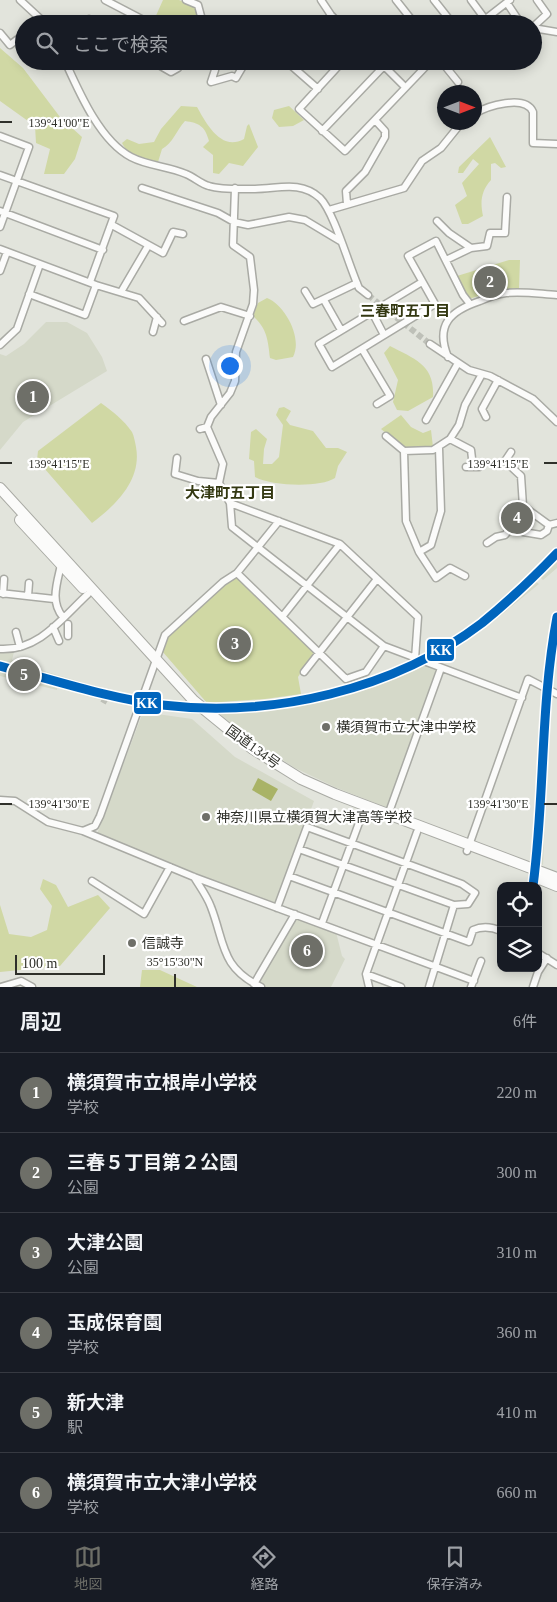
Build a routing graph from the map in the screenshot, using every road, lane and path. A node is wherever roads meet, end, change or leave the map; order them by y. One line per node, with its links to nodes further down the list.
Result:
1 (20, 0): 10 (street)
2 (105, 0): 11 (street)
3 (186, 0): 12 (street)
4 (321, 0): 13 (street)
5 (396, 0): 14 (street)
6 (434, 0): 15 (street)
7 (471, 0): 16 (street)
8 (538, 0): 19 (street)
9 (509, 1): 17 (street); 18 (street)
10 (35, 15)
11 (132, 15)
12 (201, 15)
13 (331, 15)
14 (408, 15)
15 (445, 15)
16 (483, 15)
17 (491, 15)
18 (516, 15)
19 (542, 19)
20 (542, 29): 21 (street)
21 (557, 32)
22 (0, 33): 23 (street)
23 (15, 41)
24 (70, 70): 45 (street)
25 (216, 70): 26 (street)
26 (241, 70)
27 (297, 70): 35 (street)
28 (335, 70): 35 (street)
29 (376, 70): 39 (street)
30 (387, 70): 34 (street)
31 (422, 70): 34 (street)
32 (448, 70): 33 (street)
33 (458, 82)
34 (405, 87): 37 (street)
35 (318, 89): 39 (street)
36 (482, 109): 41 (street)
37 (375, 120): 39 (street); 47 (street)
38 (456, 130): 47 (street)
39 (322, 131)
40 (0, 136): 43 (street)
41 (557, 144)
42 (0, 175): 43 (street)
43 (17, 180): 49 (street); 52 (street)
44 (142, 188): 51 (street)
45 (235, 188): 48 (street); 51 (street)
46 (507, 198): 57 (street)
47 (347, 204): 48 (street)
48 (329, 210): 55 (street)
49 (3, 212): 53 (street); 58 (street)
50 (437, 221): 57 (street)
51 (234, 222): 55 (street); 74 (street)
52 (112, 225): 56 (street); 58 (street)
53 (0, 227)
54 (184, 234): 56 (street)
55 (340, 241): 65 (street)
56 (148, 246): 67 (street)
57 (471, 248): 60 (street)
58 (103, 250): 64 (street)
59 (3, 251): 61 (street); 62 (street)
60 (446, 260): 63 (street); 72 (street)
61 (40, 264): 64 (street); 68 (street)
62 (0, 272)
63 (422, 282): 73 (street); 80 (street)
64 (93, 283): 67 (street); 68 (street)
65 (357, 283): 69 (street); 71 (street)
66 (305, 290): 71 (street)
67 (121, 292): 75 (street)
68 (29, 294): 81 (street)
69 (368, 295)
70 (557, 295): 72 (street)
71 (324, 300): 78 (street)
72 (470, 304): 84 (street)
73 (372, 312): 78 (street); 80 (street)
74 (250, 316): 76 (street); 90 (street)
75 (157, 317): 77 (street); 79 (street)
76 (184, 321)
77 (162, 324)
78 (341, 330): 83 (street)
79 (153, 332)
80 (384, 335): 83 (street)
81 (0, 344)
82 (430, 344): 84 (street)
83 (362, 349): 89 (street)
84 (448, 357): 86 (street)
85 (206, 359): 90 (street)
86 (458, 363): 87 (street); 92 (street)
87 (482, 374): 88 (street); 97 (street)
88 (498, 380): 91 (street); 93 (street)
89 (377, 404)
90 (221, 405): 94 (street)
91 (486, 417)
92 (426, 420)
93 (557, 422)
94 (207, 427): 95 (street); 103 (street)
95 (200, 429)
96 (386, 436): 99 (street)
97 (450, 439): 98 (street); 102 (street)
98 (439, 448): 99 (street); 113 (street)
99 (404, 451): 113 (street)
100 (511, 452): 109 (street)
101 (177, 458): 103 (street)
102 (473, 467)
103 (219, 483): 106 (street)
104 (0, 488): 138 (highway, 国道134号)
105 (0, 498): 114 (highway, 国道134号)
106 (230, 503): 107 (street); 112 (street)
107 (279, 521): 111 (street); 112 (street)
108 (557, 523): 109 (street)
109 (549, 525): 110 (street)
110 (487, 542)
111 (340, 544): 118 (street); 120 (street)
112 (257, 548): 115 (street); 120 (street)
113 (419, 552): 116 (street)
114 (61, 565): 122 (highway, 国道134号); 124 (street)
115 (237, 573): 126 (street); 138 (street)
116 (465, 576)
117 (4, 578): 121 (street)
118 (377, 579): 127 (street); 137 (street)
119 (29, 583): 123 (street)
120 (308, 586): 126 (street); 127 (street)
121 (2, 593): 123 (street)
122 (88, 594): 125 (street); 138 (highway, 国道134号)
123 (28, 596): 124 (street)
124 (54, 599): 125 (street)
125 (62, 617): 129 (street)
126 (282, 617): 136 (street)
127 (346, 618): 133 (street); 136 (street)
128 (68, 624): 131 (street)
129 (53, 626): 132 (street); 134 (street)
130 (16, 632): 134 (street)
131 (68, 636)
132 (59, 641)
133 (384, 646): 136 (street); 137 (street)
134 (20, 647): 135 (street)
135 (0, 649)
136 (319, 653): 140 (street)
137 (415, 659): 139 (street)
138 (156, 662): 144 (highway, 国道134号); 145 (highway, 国道134号); 146 (street)
139 (441, 668): 142 (street); 145 (street)
140 (304, 672)
141 (557, 694): 142 (street)
142 (522, 698): 149 (street)
143 (0, 800): 146 (street)
144 (363, 812): 147 (highway, 国道134号); 148 (street)
145 (388, 815): 149 (highway, 国道134号)
146 (83, 831): 153 (street)
147 (417, 832): 149 (highway, 国道134号); 151 (street)
148 (352, 842): 150 (street); 151 (street); 152 (street)
149 (468, 848): 156 (highway, 国道134号); 159 (highway, 国道134号)
150 (299, 849): 152 (street); 154 (street)
151 (406, 863): 158 (street); 161 (street)
152 (344, 865): 158 (street); 160 (street)
153 (170, 867): 155 (street); 157 (street)
154 (289, 876): 160 (street); 162 (street)
155 (194, 877): 162 (street); 175 (street)
156 (557, 878)
157 (92, 881)
158 (398, 885): 161 (street); 163 (street)
159 (557, 886)
160 (334, 891): 163 (street); 165 (street)
161 (454, 905): 167 (street)
162 (277, 908): 164 (street)
163 (388, 912): 167 (street); 168 (street)
164 (295, 914): 165 (street); 175 (street)
165 (322, 923): 168 (street)
166 (497, 929): 167 (street)
167 (445, 934): 173 (street)
168 (377, 944): 173 (street); 174 (street)
169 (542, 955): 170 (street)
170 (547, 958): 172 (street); 183 (street)
171 (481, 962): 176 (street)
172 (557, 965)
173 (435, 966): 176 (street); 182 (street)
174 (366, 974): 180 (street); 181 (street)
175 (254, 984): 179 (street)
176 (473, 984)
177 (0, 987): 178 (street)
178 (32, 987)
179 (261, 987)
180 (369, 987)
181 (401, 987)
182 (429, 987)
183 (533, 987)

